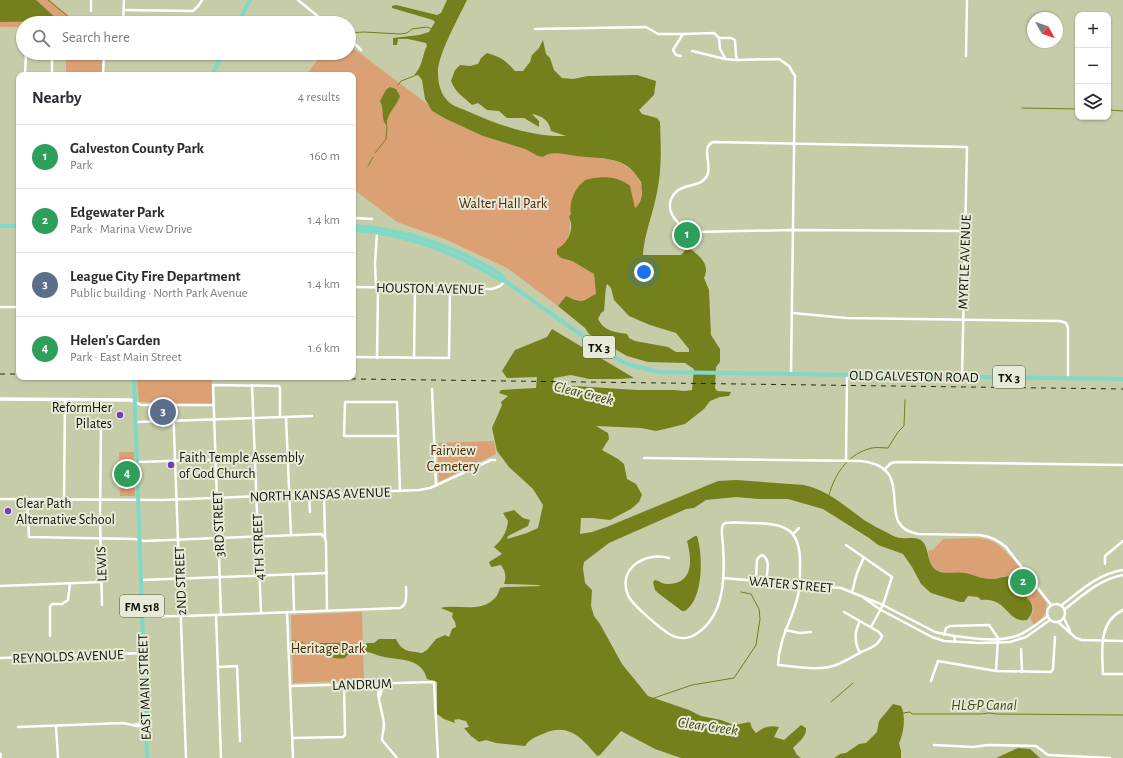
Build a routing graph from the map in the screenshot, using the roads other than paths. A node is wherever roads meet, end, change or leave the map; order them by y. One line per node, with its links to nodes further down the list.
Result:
1 (86, 0): 2 (street)
2 (91, 0): 9 (street)
3 (124, 0): 8 (street)
4 (202, 0): 8 (street)
5 (250, 0): 11 (main road)
6 (298, 0): 12 (street)
7 (967, 0): 20 (street)
8 (124, 10): 10 (street)
9 (91, 12)
10 (124, 16)
11 (242, 16)
12 (317, 16)
13 (535, 29): 14 (street)
14 (683, 34): 15 (street); 19 (street)
15 (719, 38): 21 (street); 26 (street)
16 (356, 45): 17 (street)
17 (361, 50)
18 (692, 51): 21 (street)
19 (681, 56)
20 (966, 56)
21 (726, 59): 26 (street)
22 (26, 60): 27 (street)
23 (52, 60): 28 (street)
24 (104, 60): 29 (street)
25 (220, 60): 30 (main road)
26 (737, 60): 31 (street)
27 (25, 72)
28 (52, 72)
29 (104, 72)
30 (214, 72)
31 (795, 145): 39 (street); 39 (street); 40 (street, MYRTLE AVENUE)
32 (356, 218): 33 (street)
33 (372, 219)
34 (0, 226): 35 (main road)
35 (16, 226)
36 (356, 226): 38 (main road, TX 3)
37 (356, 230): 38 (main road, TX 3)
38 (378, 230): 41 (main road, TX 3); 43 (street)
39 (794, 230): 40 (street); 48 (street)
40 (965, 231): 49 (street, MYRTLE AVENUE)
41 (505, 281): 45 (street, HOUSTON AVENUE); 53 (main road, OLD GALVESTON ROAD / TX 3)
42 (356, 287): 43 (street, HOUSTON AVENUE)
43 (376, 287): 44 (street, HOUSTON AVENUE); 51 (street)
44 (415, 288): 45 (street, HOUSTON AVENUE); 52 (street)
45 (450, 288): 52 (street)
46 (0, 307): 47 (street)
47 (16, 307)
48 (793, 313): 49 (street); 53 (street)
49 (963, 320): 55 (street, MYRTLE AVENUE); 56 (street)
50 (356, 357): 51 (street)
51 (377, 358): 52 (street)
52 (414, 358)
53 (791, 374): 54 (main road, OLD GALVESTON ROAD / TX 3)
54 (847, 374): 55 (main road, OLD GALVESTON ROAD / TX 3); 81 (street)
55 (962, 377): 56 (main road, OLD GALVESTON ROAD / TX 3)
56 (1068, 378): 58 (main road, OLD GALVESTON ROAD / TX 3)
57 (134, 380): 63 (main road, EAST MAIN STREET / FM 518)
58 (1123, 380)
59 (252, 385): 65 (street, 3RD STREET); 67 (street); 69 (street, 4TH STREET)
60 (432, 389): 85 (street)
61 (0, 399): 62 (street)
62 (65, 400): 63 (street); 94 (street)
63 (135, 402): 64 (street); 72 (main road, EAST MAIN STREET / FM 518)
64 (174, 405): 65 (street); 71 (street, 2ND STREET)
65 (213, 405): 70 (street, 3RD STREET)
66 (312, 416): 68 (street)
67 (280, 417): 68 (street); 69 (street)
68 (286, 417): 75 (street)
69 (253, 418): 70 (street); 76 (street, 4TH STREET)
70 (214, 420): 71 (street); 78 (street, 3RD STREET)
71 (174, 421): 72 (street); 79 (street, 2ND STREET)
72 (136, 422): 82 (main road, EAST MAIN STREET / FM 518)
73 (101, 426): 95 (street, LEWIS)
74 (398, 436): 74 (street); 86 (street)
75 (288, 457): 76 (street); 89 (street)
76 (255, 458): 78 (street); 90 (street, 4TH STREET)
77 (644, 458): 81 (street)
78 (215, 459): 79 (street); 91 (street, 3RD STREET)
79 (176, 460): 82 (street); 97 (street, 2ND STREET)
80 (495, 460): 85 (street, NORTH KANSAS AVENUE)
81 (846, 461): 84 (street)
82 (138, 462): 96 (main road, EAST MAIN STREET / FM 518)
83 (1123, 465): 84 (street)
84 (884, 470): 135 (street)
85 (436, 485): 86 (street, NORTH KANSAS AVENUE)
86 (400, 491): 87 (street, NORTH KANSAS AVENUE)
87 (324, 494): 88 (street, NORTH KANSAS AVENUE); 103 (street)
88 (309, 495): 89 (street, NORTH KANSAS AVENUE); 98 (street)
89 (290, 496): 90 (street, NORTH KANSAS AVENUE); 101 (street)
90 (256, 497): 91 (street, NORTH KANSAS AVENUE); 102 (street, 4TH STREET)
91 (217, 498): 97 (street, NORTH KANSAS AVENUE); 105 (street, 3RD STREET)
92 (0, 499): 93 (street, NORTH KANSAS AVENUE)
93 (27, 499): 94 (street, NORTH KANSAS AVENUE); 104 (street)
94 (64, 499): 95 (street, NORTH KANSAS AVENUE)
95 (100, 500): 96 (street, NORTH KANSAS AVENUE); 104 (street, LEWIS)
96 (139, 500): 97 (street, NORTH KANSAS AVENUE); 107 (main road, EAST MAIN STREET / FM 518)
97 (177, 500): 106 (street, 2ND STREET)
98 (310, 512)
99 (799, 528): 100 (street)
100 (793, 534): 120 (street); 126 (street)
101 (291, 535): 102 (street); 103 (street)
102 (258, 536): 105 (street); 116 (street, 4TH STREET)
103 (324, 537): 114 (street)
104 (100, 538): 107 (street); 124 (street, LEWIS)
105 (218, 538): 106 (street); 118 (street, 3RD STREET)
106 (178, 539): 107 (street); 119 (street, 2ND STREET)
107 (140, 540): 121 (main road, EAST MAIN STREET / FM 518)
108 (1123, 541): 112 (street)
109 (846, 545): 110 (street)
110 (864, 557): 130 (street); 134 (street)
111 (669, 558): 120 (street)
112 (1105, 564)
113 (1123, 570): 129 (street)
114 (327, 573): 115 (street); 140 (street)
115 (293, 575): 116 (street); 142 (street)
116 (259, 576): 118 (street); 144 (street, 4TH STREET)
117 (1123, 576): 132 (street)
118 (220, 577): 119 (street); 146 (street, 3RD STREET)
119 (180, 578): 121 (street); 147 (street, 2ND STREET)
120 (724, 578): 122 (street, WATER STREET)
121 (141, 580): 149 (main road, EAST MAIN STREET / FM 518)
122 (756, 580): 123 (street, WATER STREET); 123 (street)
123 (766, 581): 126 (street, WATER STREET)
124 (102, 582): 125 (street); 133 (street, LEWIS)
125 (70, 583): 127 (street); 159 (street)
126 (800, 584): 130 (street, WATER STREET); 155 (street)
127 (0, 586)
128 (406, 587): 140 (street)
129 (1081, 590): 132 (street); 136 (street)
130 (852, 592): 131 (street, WATER STREET)
131 (858, 594): 134 (street, WATER STREET); 138 (street, WATER STREET)
132 (1084, 594): 137 (street)
133 (102, 605)
134 (883, 605): 138 (street); 158 (street, WATER STREET)
135 (1051, 605): 136 (street); 148 (street)
136 (1062, 605): 137 (street)
137 (1065, 609): 150 (street)
138 (881, 610): 154 (street); 165 (street, WATER STREET)
139 (1123, 610): 163 (street)
140 (327, 611): 142 (street)
141 (288, 612): 142 (street); 144 (street); 178 (street)
142 (294, 612)
143 (844, 612): 152 (street)
144 (261, 613): 146 (street)
145 (216, 615): 146 (street); 147 (street); 171 (street)
146 (221, 615)
147 (181, 616): 149 (street); 189 (street, 2ND STREET)
148 (1048, 616): 151 (street); 162 (street, WATER STREET)
149 (142, 617): 168 (main road, EAST MAIN STREET / FM 518)
150 (1064, 618): 153 (street); 157 (street)
151 (1050, 620): 153 (street); 166 (street, WATER STREET)
152 (860, 621): 154 (street); 169 (street)
153 (1058, 622): 157 (street)
154 (871, 627): 169 (street)
155 (785, 630): 156 (street); 169 (street)
156 (811, 632)
157 (1070, 632): 163 (street)
158 (944, 635): 160 (street, WATER STREET); 162 (street)
159 (50, 636)
160 (954, 636): 162 (street, WATER STREET); 165 (street)
161 (1055, 637): 173 (street)
162 (998, 638): 166 (street)
163 (1103, 641): 164 (street); 174 (street)
164 (1123, 641)
165 (954, 642): 166 (street, WATER STREET)
166 (999, 643): 172 (street)
167 (1021, 650): 173 (street)
168 (143, 653): 170 (street, REYNOLDS AVENUE); 179 (main road, EAST MAIN STREET / FM 518)
169 (860, 653)
170 (0, 658)
171 (218, 667): 183 (street); 190 (street)
172 (996, 671): 173 (street); 175 (street)
173 (1022, 672)
174 (1123, 674)
175 (932, 681)
176 (380, 684): 177 (street, LANDRUM); 192 (street); 193 (street, LANDRUM)
177 (344, 685): 178 (street, LANDRUM); 182 (street)
178 (290, 686): 182 (street)
179 (146, 724): 180 (street); 188 (main road, EAST MAIN STREET / FM 518)
180 (56, 726): 181 (street); 187 (street)
181 (18, 727)
182 (292, 738): 191 (street)
183 (240, 741)
184 (934, 745): 194 (street)
185 (0, 754): 186 (street)
186 (0, 758)
187 (58, 758)
188 (147, 758)
189 (186, 758)
190 (221, 758)
191 (293, 758)
192 (397, 758)
193 (438, 758)
194 (1110, 758)

